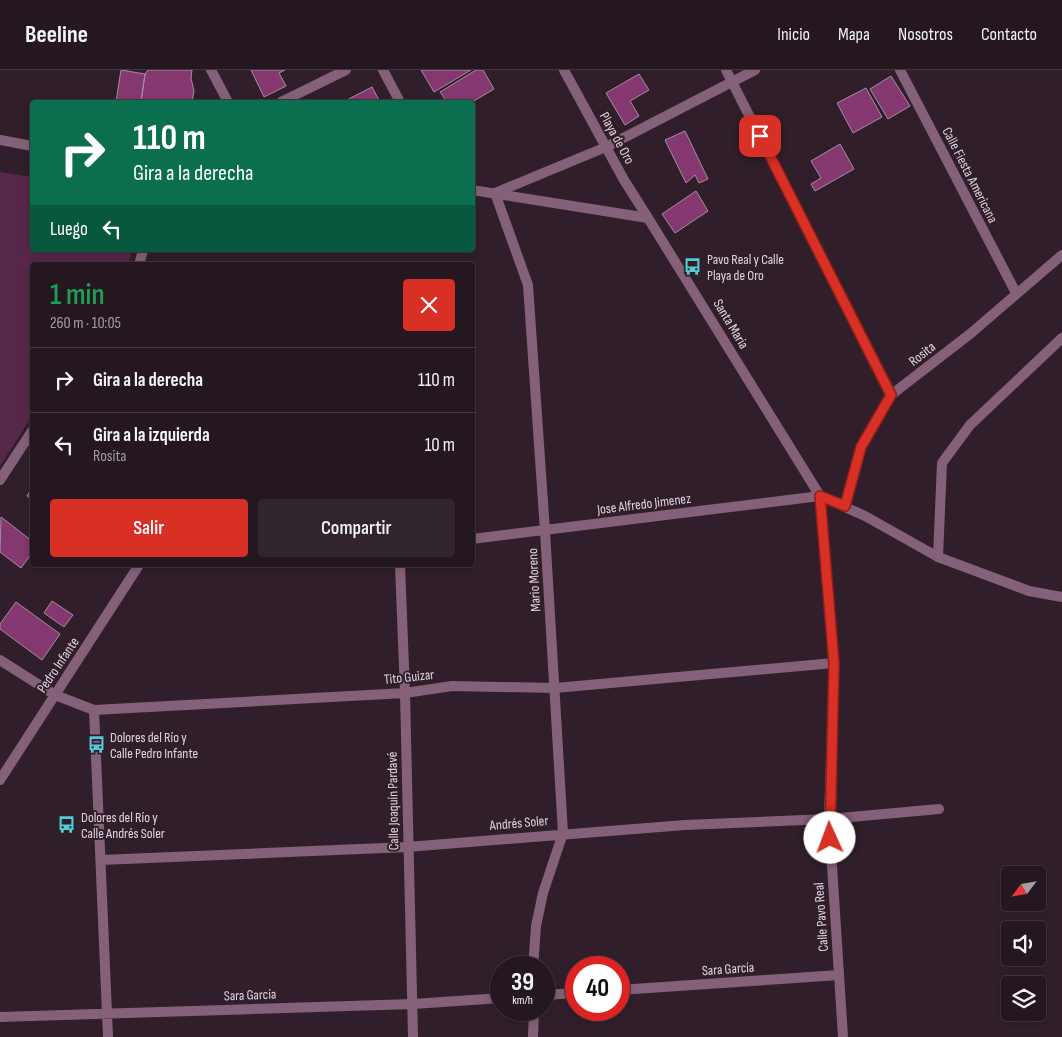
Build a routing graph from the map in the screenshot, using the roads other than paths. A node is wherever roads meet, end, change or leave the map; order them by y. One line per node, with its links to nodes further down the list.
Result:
1 (211, 70): 9 (street)
2 (346, 70): 10 (street)
3 (383, 70): 11 (street)
4 (564, 70): 14 (street, Playa de Oro)
5 (726, 70): 8 (street)
6 (755, 70): 8 (street)
7 (900, 70): 19 (street, Calle Fiesta Americana)
8 (732, 84): 14 (street); 21 (street)
9 (227, 100)
10 (285, 100)
11 (399, 100)
12 (0, 140): 13 (street)
13 (30, 146)
14 (606, 147): 16 (street); 17 (street, Playa de Oro)
15 (475, 190): 16 (street)
16 (495, 193): 17 (street); 26 (street, Mario Moreno)
17 (648, 218): 24 (street, Santa Maria)
18 (1062, 256): 19 (street, Rosita)
19 (1016, 293): 21 (street, Rosita)
20 (1062, 338): 28 (street)
21 (891, 395): 25 (street, Rosita)
22 (30, 434): 23 (street)
23 (0, 480)
24 (820, 496): 25 (street); 26 (street, Jose Alfredo Jimenez); 33 (street, Calle Pavo Real)
25 (845, 506): 28 (street)
26 (545, 530): 27 (street, Jose Alfredo Jimenez); 34 (street, Mario Moreno)
27 (475, 539)
28 (938, 557): 31 (street)
29 (138, 567): 36 (street, Pedro Infante)
30 (400, 567): 35 (street, Calle Joaquín Pardavé)
31 (1062, 596)
32 (0, 660): 36 (street, Tito Guizar)
33 (834, 663): 34 (street, Tito Guizar); 40 (street, Calle Pavo Real)
34 (555, 688): 35 (street, Tito Guizar); 41 (street, Mario Moreno)
35 (405, 693): 37 (street, Tito Guizar); 42 (street, Calle Joaquín Pardavé)
36 (55, 695): 37 (street, Tito Guizar); 38 (street, Pedro Infante)
37 (94, 710): 43 (street)
38 (0, 780)
39 (939, 809): 40 (street, Andrés Soler)
40 (829, 819): 41 (street, Andrés Soler); 45 (street, Calle Pavo Real)
41 (563, 833): 42 (street, Andrés Soler); 44 (street, Mario Moreno)
42 (407, 847): 43 (street, Andrés Soler); 48 (street, Calle Joaquín Pardavé)
43 (101, 860): 49 (street)
44 (535, 956)
45 (839, 975): 46 (street, Sara García); 55 (street, Calle Pavo Real)
46 (630, 989)
47 (490, 999): 48 (street, Sara García)
48 (413, 1004): 49 (street, Sara García); 53 (street, Calle Joaquín Pardavé)
49 (107, 1014): 50 (street, Sara García); 52 (street)
50 (0, 1016)
51 (534, 1021): 54 (street)
52 (108, 1037)
53 (413, 1037)
54 (533, 1037)
55 (843, 1037)

